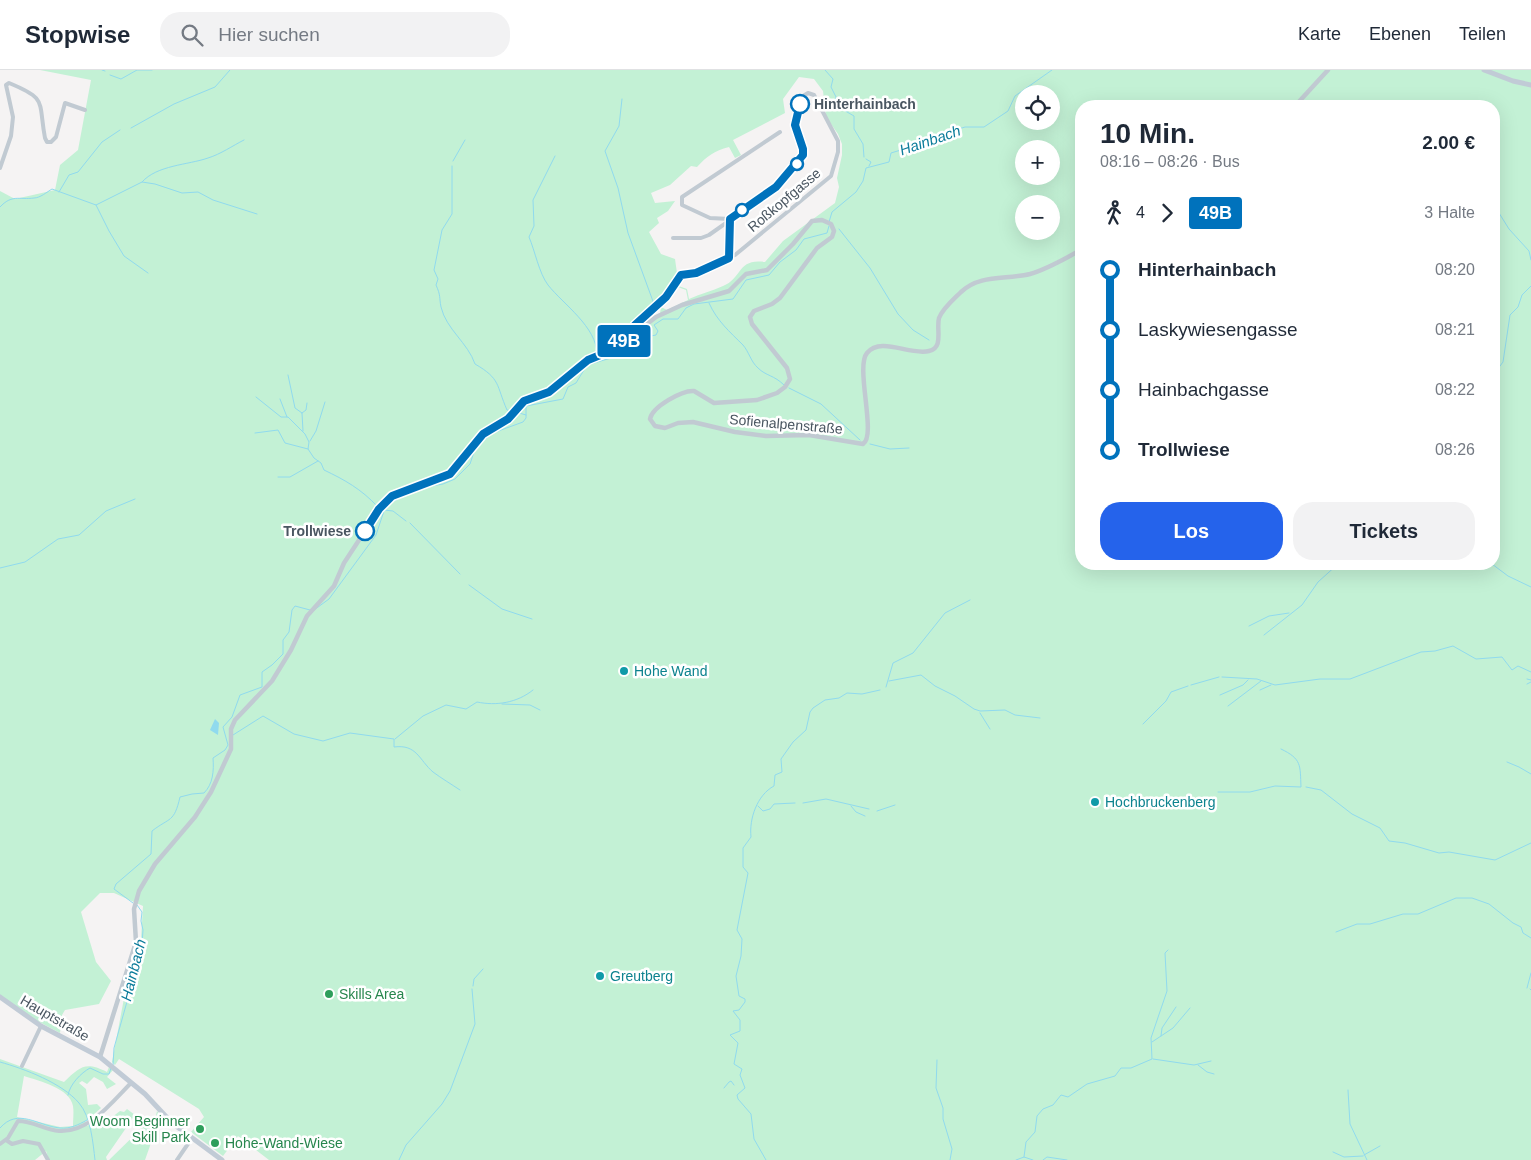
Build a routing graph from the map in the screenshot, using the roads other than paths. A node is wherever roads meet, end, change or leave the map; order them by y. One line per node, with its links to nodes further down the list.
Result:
1 (1328, 70): 4 (street)
2 (1484, 70): 3 (main road)
3 (1531, 85)
4 (1300, 100)
5 (85, 110): 7 (street)
6 (780, 132): 8 (street)
7 (0, 168)
8 (730, 219): 9 (street); 11 (street); 11 (street, Roßkopfgasse)
9 (674, 238)
10 (1075, 253): 12 (street, Sofienalpenstraße)
11 (729, 258): 12 (street, Roßkopfgasse)
12 (628, 338): 15 (street, Sofienalpenstraße)
13 (0, 998): 14 (main road, Hauptstraße)
14 (41, 1026): 15 (main road, Hauptstraße); 16 (street)
15 (100, 1057): 17 (main road, Hauptstraße)
16 (22, 1066)
17 (131, 1083): 18 (main road, Hauptstraße); 19 (street)
18 (192, 1138): 22 (street); 23 (main road, Hauptstraße)
19 (6, 1140): 20 (street); 21 (street)
20 (0, 1144)
21 (48, 1160)
22 (177, 1160)
23 (222, 1160)

